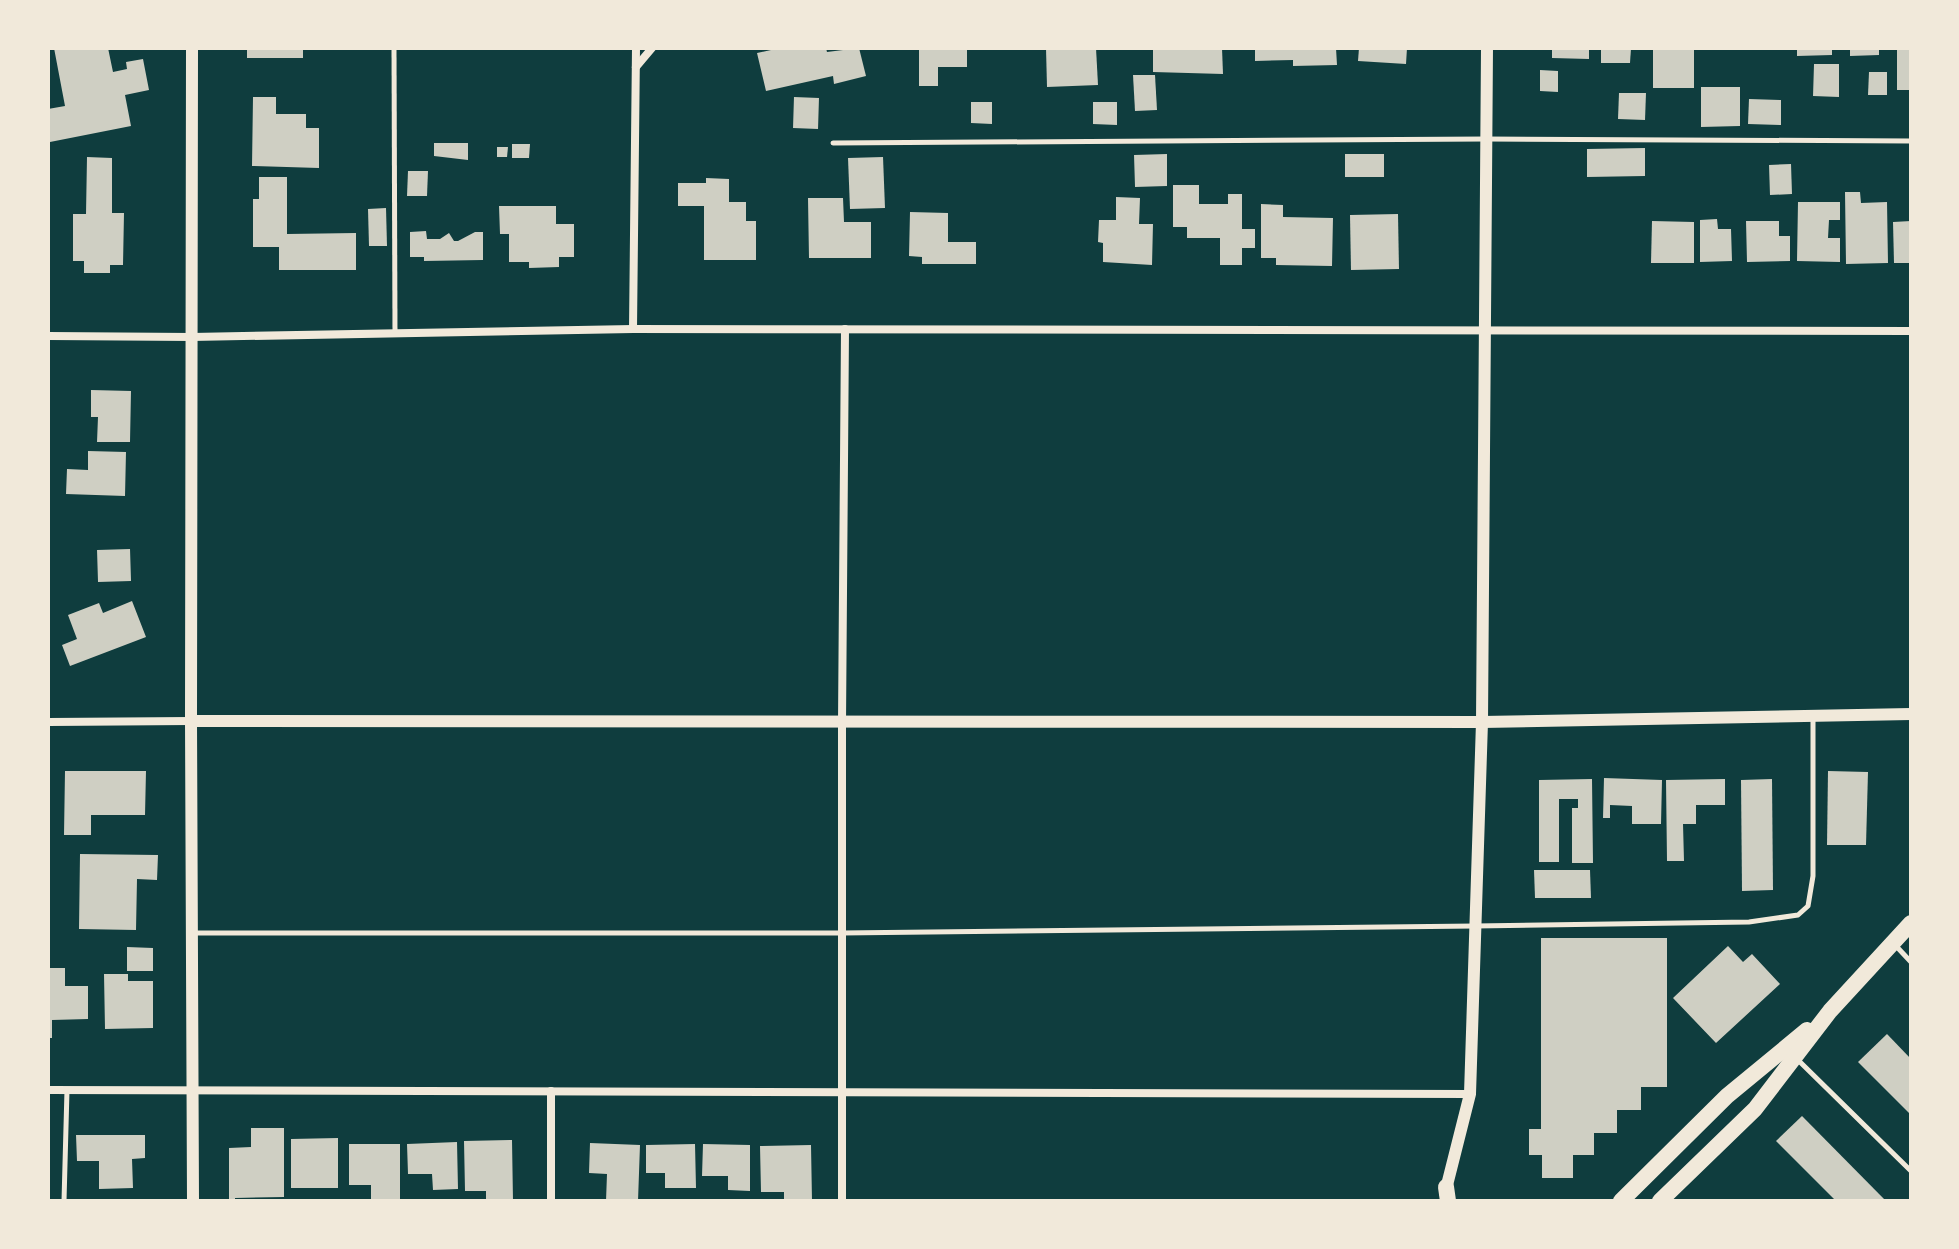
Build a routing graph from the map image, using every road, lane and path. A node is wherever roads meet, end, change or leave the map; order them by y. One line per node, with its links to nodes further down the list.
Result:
1 (192, 48): 16 (street)
2 (394, 48): 14 (lane)
3 (636, 48): 6 (street)
4 (652, 48): 6 (street)
5 (1487, 48): 7 (street)
6 (636, 67): 10 (street)
7 (1486, 139): 8 (lane); 9 (lane); 12 (street)
8 (1911, 141)
9 (833, 143)
10 (633, 329): 11 (street); 14 (street)
11 (845, 329): 12 (street); 22 (street)
12 (1485, 331): 13 (street); 21 (street)
13 (1911, 331)
14 (395, 333): 16 (street)
15 (48, 336): 16 (street)
16 (192, 337): 19 (street)
17 (1911, 714): 18 (street)
18 (1813, 716): 21 (street); 24 (lane)
19 (191, 721): 20 (street); 22 (street); 25 (street)
20 (48, 722)
21 (1482, 722): 22 (street); 24 (street)
22 (842, 723): 26 (street)
23 (1911, 923): 27 (highway)
24 (1475, 926): 26 (lane); 36 (street)
25 (192, 933): 26 (lane); 33 (street)
26 (842, 933): 35 (street)
27 (1893, 943): 28 (lane); 29 (highway)
28 (1911, 962)
29 (1830, 1011): 30 (highway); 43 (highway)
30 (1795, 1057): 37 (lane); 44 (highway)
31 (48, 1090): 32 (street)
32 (67, 1090): 33 (street); 39 (lane)
33 (193, 1091): 34 (street); 40 (street)
34 (551, 1091): 35 (street); 41 (street)
35 (842, 1092): 36 (street); 42 (street)
36 (1470, 1094): 38 (street)
37 (1911, 1171)
38 (1444, 1197)
39 (64, 1201)
40 (193, 1201)
41 (551, 1201)
42 (842, 1201)
43 (1621, 1201)
44 (1660, 1201)

